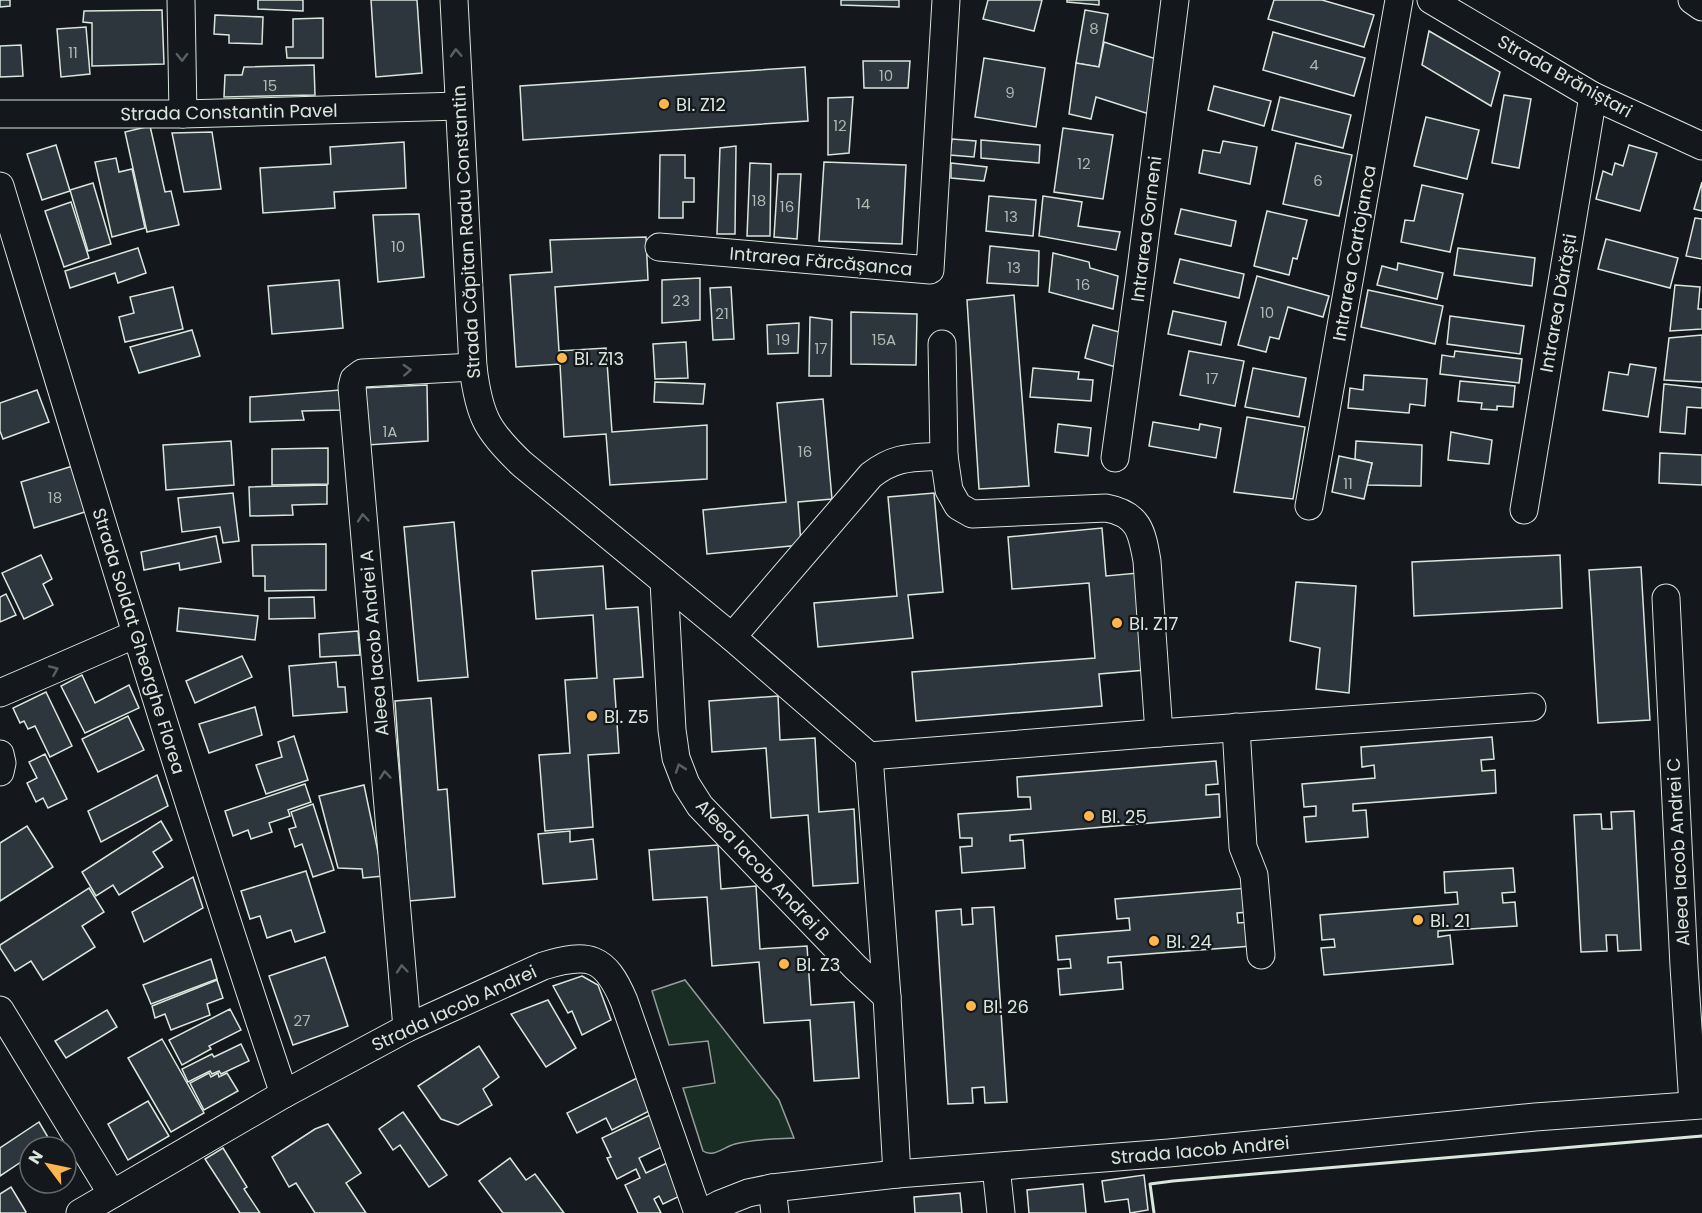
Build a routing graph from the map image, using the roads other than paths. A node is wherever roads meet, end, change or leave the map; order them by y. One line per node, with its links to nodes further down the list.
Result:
1 (181, 0): 12 (street, one-way to 12)
2 (454, 0): 10 (street, Strada Căpitan Radu Constantin, one-way to 2)
3 (946, 0): 15 (street, Intrarea Fărcășanca)
4 (1175, 0): 19 (street, Intrarea Gorneni)
5 (1399, 0): 20 (street, Intrarea Cartojanca)
6 (1431, 0): 9 (street, Strada Brăniștari)
7 (1692, 0): 8 (street)
8 (1702, 7)
9 (1593, 96): 13 (street, Strada Brăniștari); 21 (street, Intrarea Dărăști)
10 (459, 106): 12 (street, Strada Constantin Pavel); 17 (street, Strada Căpitan Radu Constantin)
11 (0, 114): 12 (street, Strada Constantin Pavel)
12 (183, 114)
13 (1702, 146)
14 (0, 186): 24 (street, Strada Soldat Gheorghe Florea)
15 (659, 247)
16 (942, 344): 18 (street)
17 (473, 367): 22 (street, Strada Căpitan Radu Constantin); 36 (street, Aleea Iacob Andrei A, one-way to 17)
18 (944, 456): 25 (street); 29 (street)
19 (1114, 458)
20 (1309, 506)
21 (1524, 510)
22 (664, 581): 25 (street, Strada Căpitan Radu Constantin); 34 (street, Aleea Iacob Andrei B, one-way to 22)
23 (1666, 598): 38 (street, Aleea Iacob Andrei C)
24 (135, 634): 26 (street, one-way to 24); 37 (street, Strada Soldat Gheorghe Florea)
25 (732, 637): 31 (street, Strada Căpitan Radu Constantin)
26 (0, 693)
27 (1532, 707): 28 (street)
28 (1236, 728): 29 (street); 33 (street)
29 (1159, 733): 31 (street)
30 (0, 754): 32 (street)
31 (869, 756): 34 (street)
32 (0, 772)
33 (1261, 955)
34 (887, 996): 40 (street)
35 (0, 1010): 41 (street)
36 (407, 1028): 37 (street, Strada Iacob Andrei); 44 (street, Strada Iacob Andrei)
37 (284, 1094): 41 (street, Strada Iacob Andrei)
38 (1697, 1105): 39 (street, Strada Iacob Andrei)
39 (996, 1167): 40 (street, Strada Iacob Andrei); 46 (street)
40 (897, 1174): 42 (street, Strada Iacob Andrei)
41 (112, 1194): 43 (street, Strada Iacob Andrei)
42 (773, 1201): 45 (street, Strada Iacob Andrei)
43 (80, 1213)
44 (698, 1213)
45 (703, 1213)
46 (1001, 1213)

